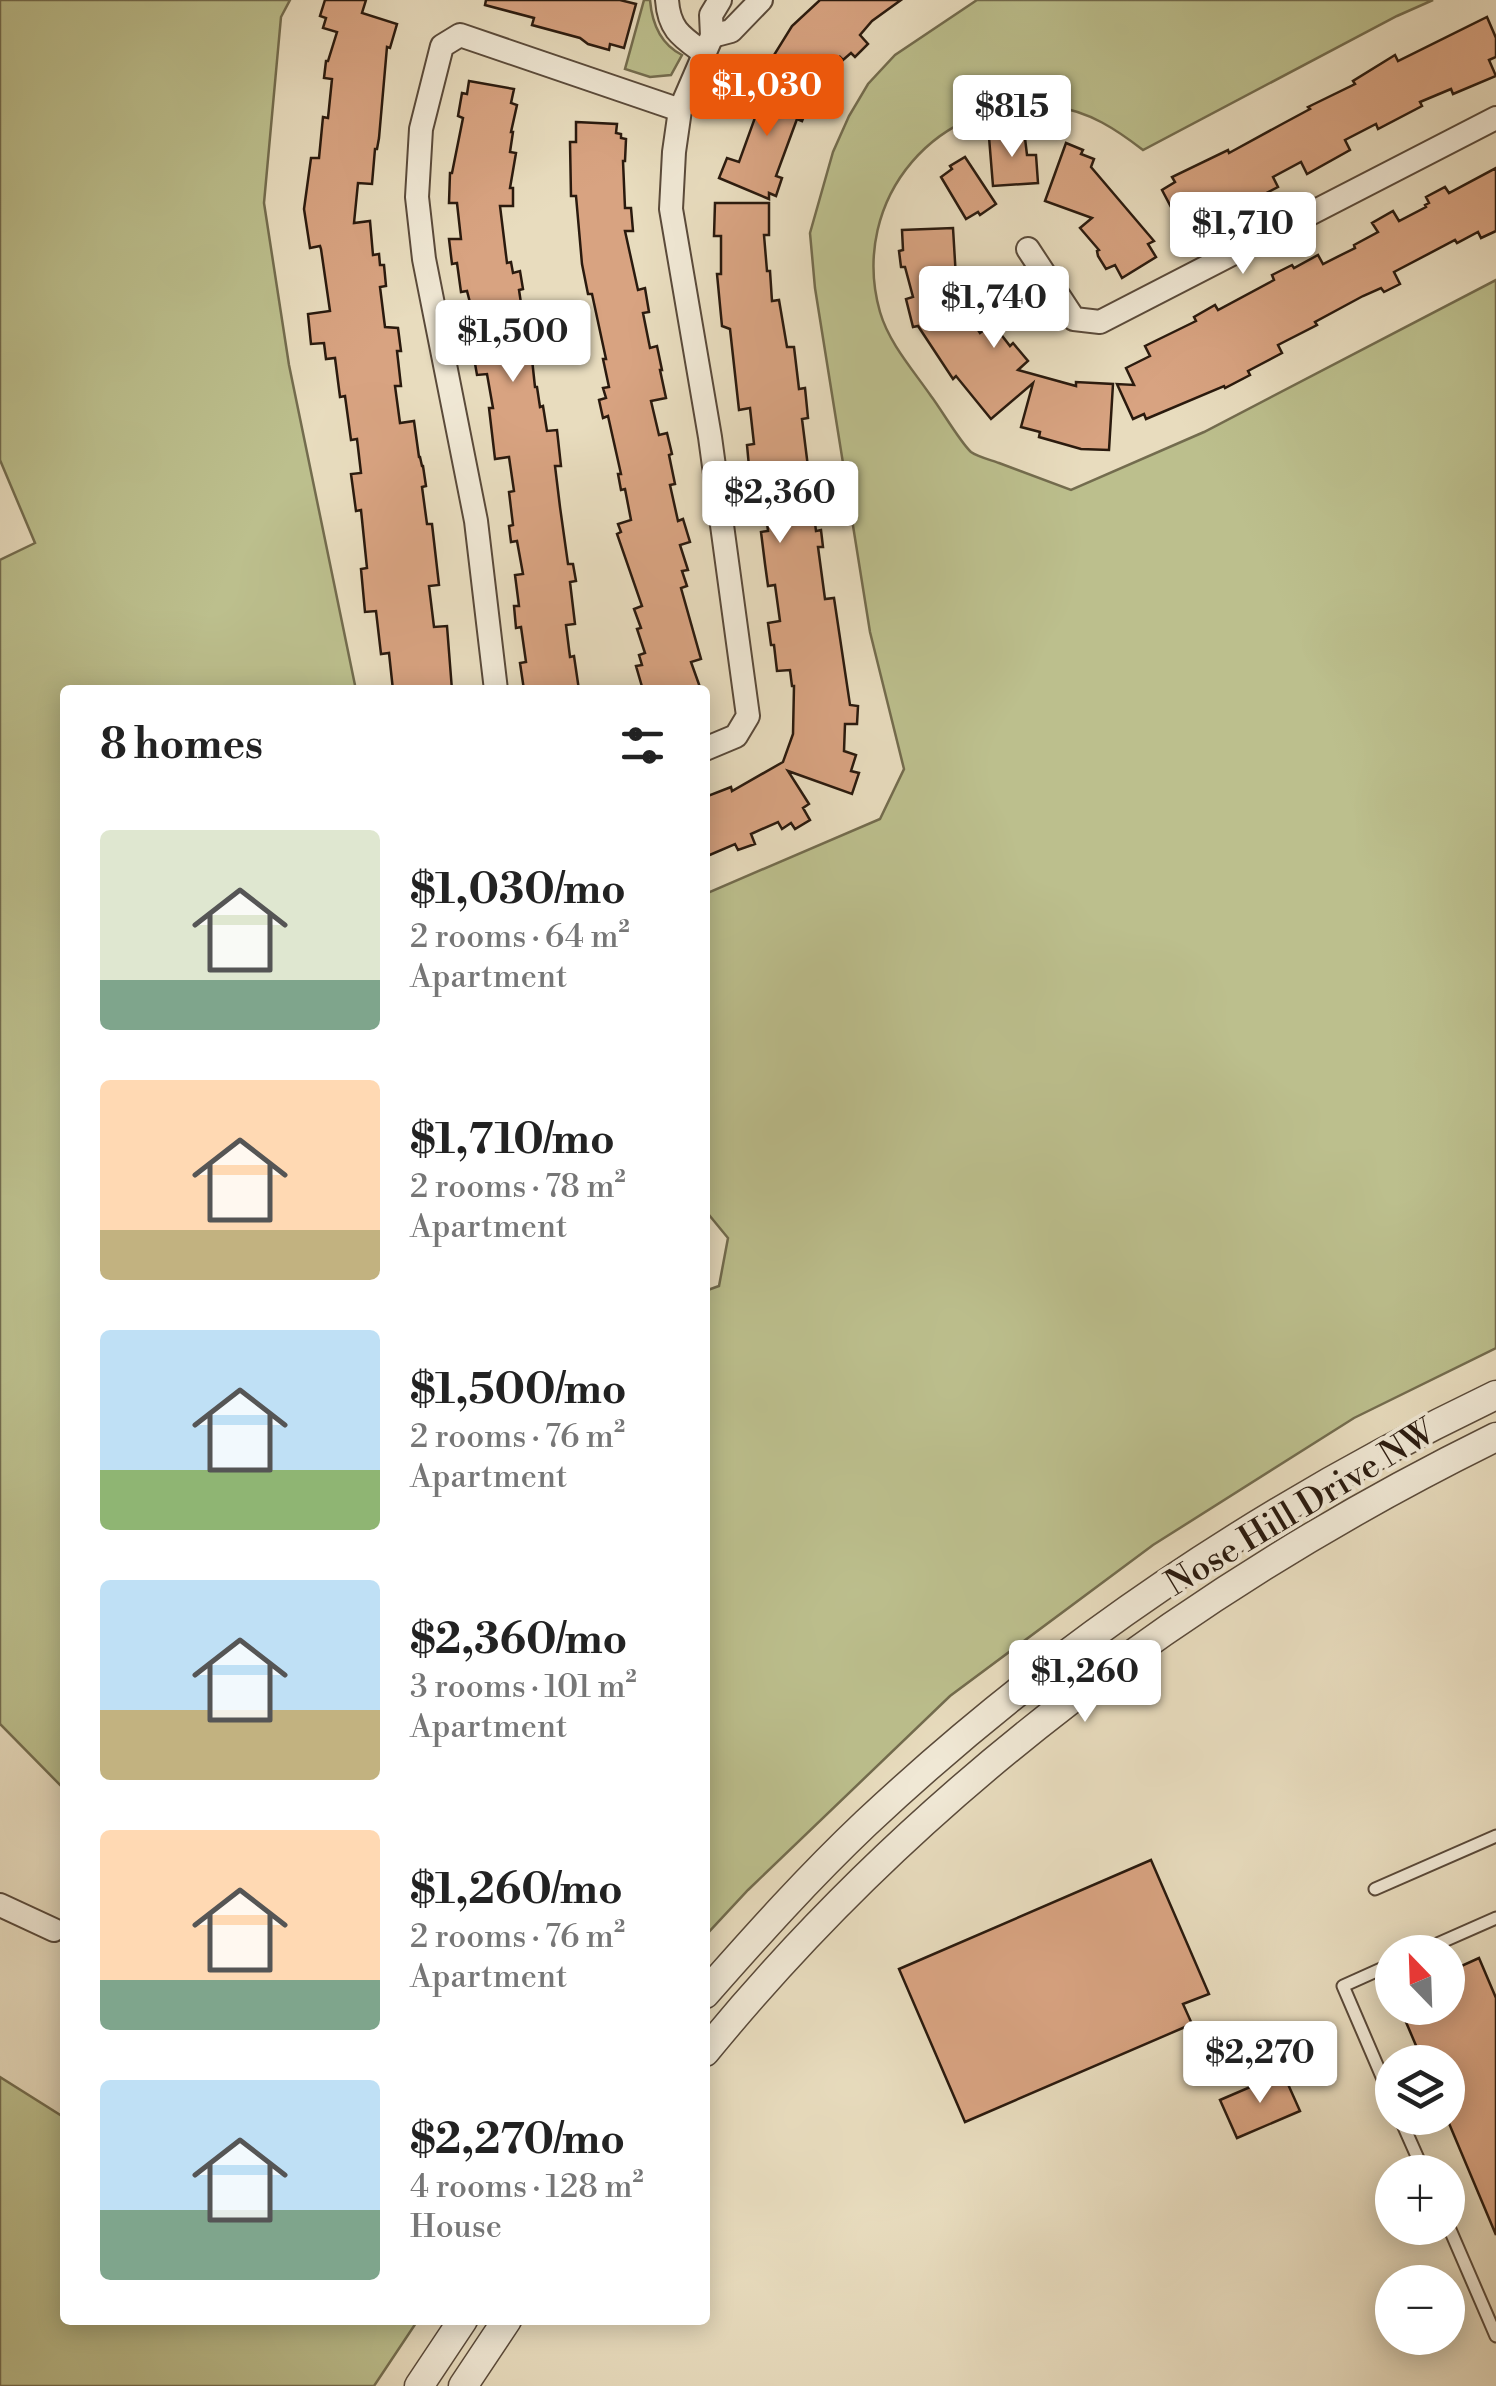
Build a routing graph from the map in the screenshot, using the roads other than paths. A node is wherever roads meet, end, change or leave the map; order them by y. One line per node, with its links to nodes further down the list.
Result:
1 (667, 0): 4 (street)
2 (720, 0): 4 (street)
3 (761, 0): 4 (street)
4 (708, 45): 5 (street)
5 (680, 110): 8 (street); 9 (street)
6 (1496, 118): 7 (street)
7 (1028, 249)
8 (495, 685)
9 (710, 747)
10 (1496, 1395): 19 (street, Nose Hill Drive NW)
11 (1496, 1437): 20 (street, Nose Hill Drive NW)
12 (1496, 1836): 13 (lane)
13 (1375, 1890)
14 (0, 1904): 16 (street)
15 (1496, 1918): 17 (lane)
16 (54, 1930)
17 (1458, 1935)
18 (1375, 1971): 21 (lane)
19 (710, 1989)
20 (710, 2046)
21 (1375, 2061)
22 (1456, 2245): 25 (lane)
23 (460, 2325): 26 (street)
24 (504, 2325): 27 (street)
25 (1496, 2336)
26 (419, 2386)
27 (463, 2386)

